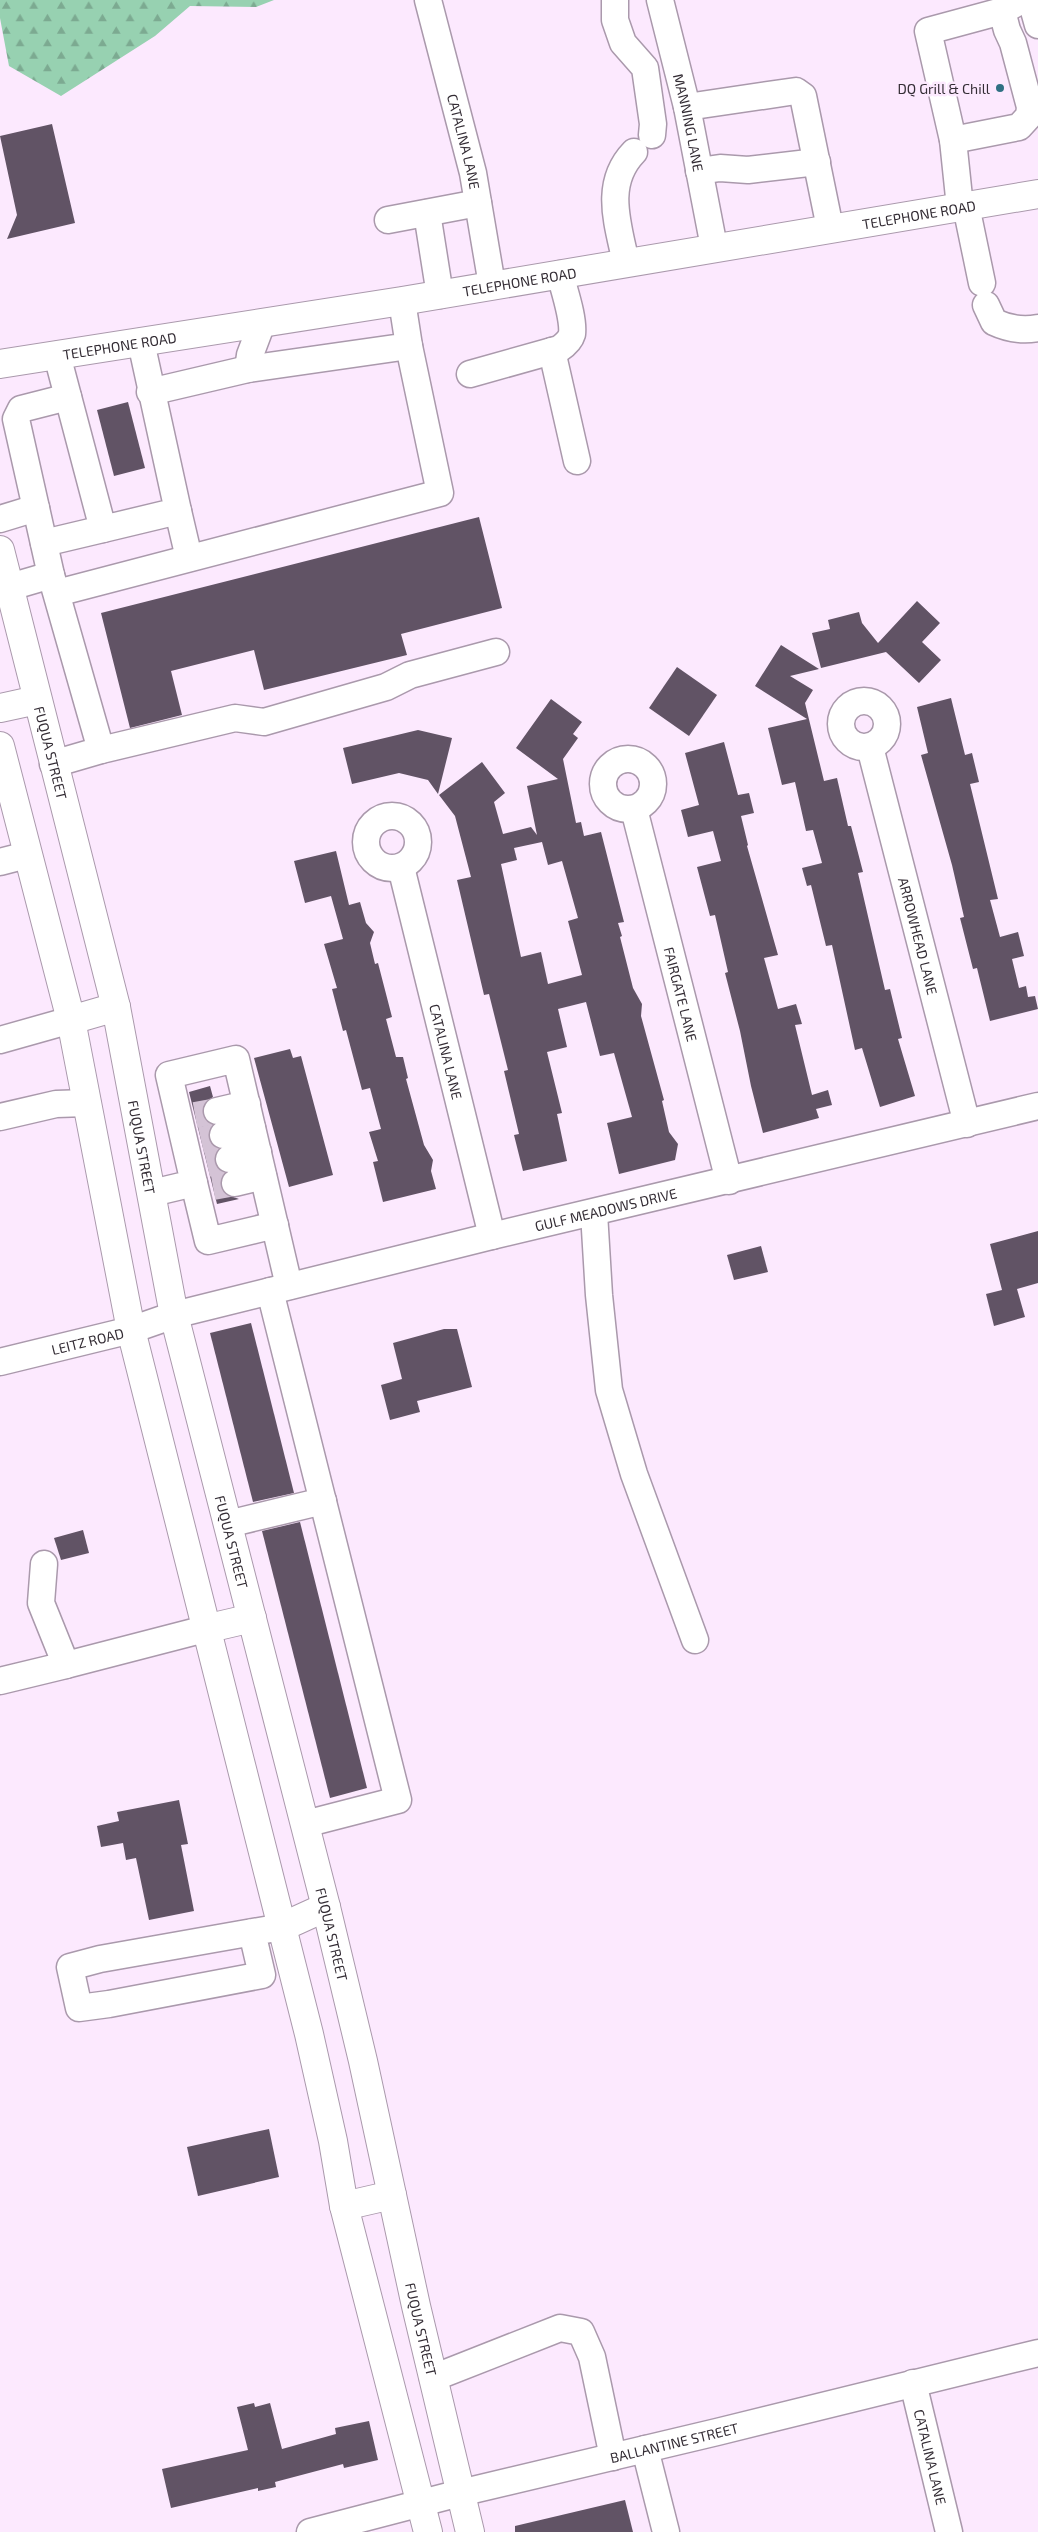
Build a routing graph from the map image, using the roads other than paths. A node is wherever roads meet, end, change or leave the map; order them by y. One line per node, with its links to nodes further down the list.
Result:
1 (428, 0): 14 (street, CATALINA LANE)
2 (615, 0): 8 (street)
3 (660, 0): 7 (street, MANNING LANE)
4 (1031, 0): 6 (street)
5 (1012, 6): 10 (street); 10 (street)
6 (1038, 25)
7 (677, 66): 8 (street); 9 (street, MANNING LANE)
8 (645, 68): 20 (street)
9 (687, 107): 11 (street); 12 (street, MANNING LANE)
10 (953, 140): 15 (street)
11 (818, 162): 12 (street); 18 (street)
12 (699, 171): 19 (street, MANNING LANE)
13 (1038, 194): 15 (main road, TELEPHONE ROAD)
14 (478, 203): 16 (street); 22 (street, CATALINA LANE)
15 (963, 206): 18 (main road, TELEPHONE ROAD); 26 (street)
16 (427, 213): 17 (street); 23 (street)
17 (388, 220)
18 (830, 228): 19 (main road, TELEPHONE ROAD)
19 (714, 247): 20 (main road, TELEPHONE ROAD)
20 (626, 262): 21 (main road, TELEPHONE ROAD)
21 (560, 274): 22 (main road, TELEPHONE ROAD); 29 (street)
22 (492, 285): 23 (main road, TELEPHONE ROAD)
23 (440, 295): 24 (main road, TELEPHONE ROAD)
24 (402, 301): 25 (main road, TELEPHONE ROAD); 28 (street)
25 (262, 323): 27 (main road, TELEPHONE ROAD); 32 (street)
26 (1038, 328)
27 (141, 342): 30 (main road, TELEPHONE ROAD); 34 (street)
28 (409, 346): 32 (street); 43 (street)
29 (552, 351): 33 (street); 36 (street)
30 (57, 355): 31 (main road, TELEPHONE ROAD); 35 (street)
31 (0, 364)
32 (248, 369): 34 (street)
33 (470, 374)
34 (150, 392): 38 (street)
35 (68, 398): 37 (street); 40 (street)
36 (577, 460)
37 (36, 508): 39 (street); 41 (street)
38 (178, 511): 40 (street); 43 (street)
39 (0, 518)
40 (103, 529): 41 (street)
41 (44, 543): 44 (street)
42 (0, 550): 45 (main road, FUQUA STREET)
43 (189, 558): 44 (street)
44 (54, 584): 45 (street); 51 (street)
45 (10, 587): 47 (main road, FUQUA STREET)
46 (496, 652): 51 (street)
47 (37, 700): 48 (main road); 52 (main road, FUQUA STREET)
48 (0, 708)
49 (0, 746): 54 (main road)
50 (870, 748): 63 (street, ARROWHEAD LANE)
51 (101, 750): 52 (street)
52 (53, 764): 57 (main road, FUQUA STREET)
53 (634, 809): 66 (street, FAIRGATE LANE)
54 (27, 855): 55 (street); 58 (main road)
55 (0, 862)
56 (401, 867): 70 (street, CATALINA LANE)
57 (116, 1007): 58 (main road); 67 (main road, FUQUA STREET)
58 (71, 1020): 59 (street); 60 (main road)
59 (0, 1040)
60 (87, 1103): 62 (street); 73 (main road)
61 (1038, 1106): 63 (street, GULF MEADOWS DRIVE)
62 (0, 1117)
63 (967, 1124): 66 (street, GULF MEADOWS DRIVE)
64 (255, 1140): 65 (street); 65 (street); 65 (street); 69 (street)
65 (205, 1154): 67 (street); 69 (street)
66 (729, 1180): 68 (street, GULF MEADOWS DRIVE)
67 (152, 1193): 72 (main road, FUQUA STREET)
68 (594, 1213): 70 (street, GULF MEADOWS DRIVE); 80 (street)
69 (275, 1225): 71 (street)
70 (492, 1236): 71 (street, GULF MEADOWS DRIVE)
71 (279, 1289): 72 (street, GULF MEADOWS DRIVE); 75 (street)
72 (174, 1314): 73 (street, LEITZ ROAD); 76 (main road, FUQUA STREET)
73 (131, 1330): 74 (street, LEITZ ROAD); 79 (main road)
74 (0, 1362)
75 (323, 1501): 76 (street); 83 (street)
76 (228, 1524): 78 (main road, FUQUA STREET)
77 (44, 1564): 81 (street)
78 (252, 1618): 79 (main road); 83 (main road, FUQUA STREET)
79 (205, 1629): 81 (street); 85 (main road)
80 (695, 1640)
81 (66, 1666): 82 (street)
82 (0, 1680)
83 (305, 1824): 84 (main road, FUQUA STREET)
84 (326, 1907): 85 (main road); 87 (main road, FUQUA STREET)
85 (282, 1927): 86 (street); 88 (main road)
86 (252, 1932): 86 (street)
87 (392, 2195): 88 (main road); 90 (main road, FUQUA STREET)
88 (344, 2206): 95 (main road)
89 (1038, 2353): 91 (street, BALLANTINE STREET)
90 (433, 2378): 93 (street); 94 (main road, FUQUA STREET)
91 (913, 2383): 92 (street, BALLANTINE STREET); 100 (street, CATALINA LANE)
92 (645, 2449): 93 (street, BALLANTINE STREET); 99 (street)
93 (613, 2457): 94 (street, BALLANTINE STREET)
94 (460, 2492): 95 (street, BALLANTINE STREET); 98 (main road, FUQUA STREET)
95 (421, 2503): 96 (street, BALLANTINE STREET); 97 (main road)
96 (310, 2532)
97 (428, 2532)
98 (470, 2532)
99 (666, 2532)
100 (949, 2532)

